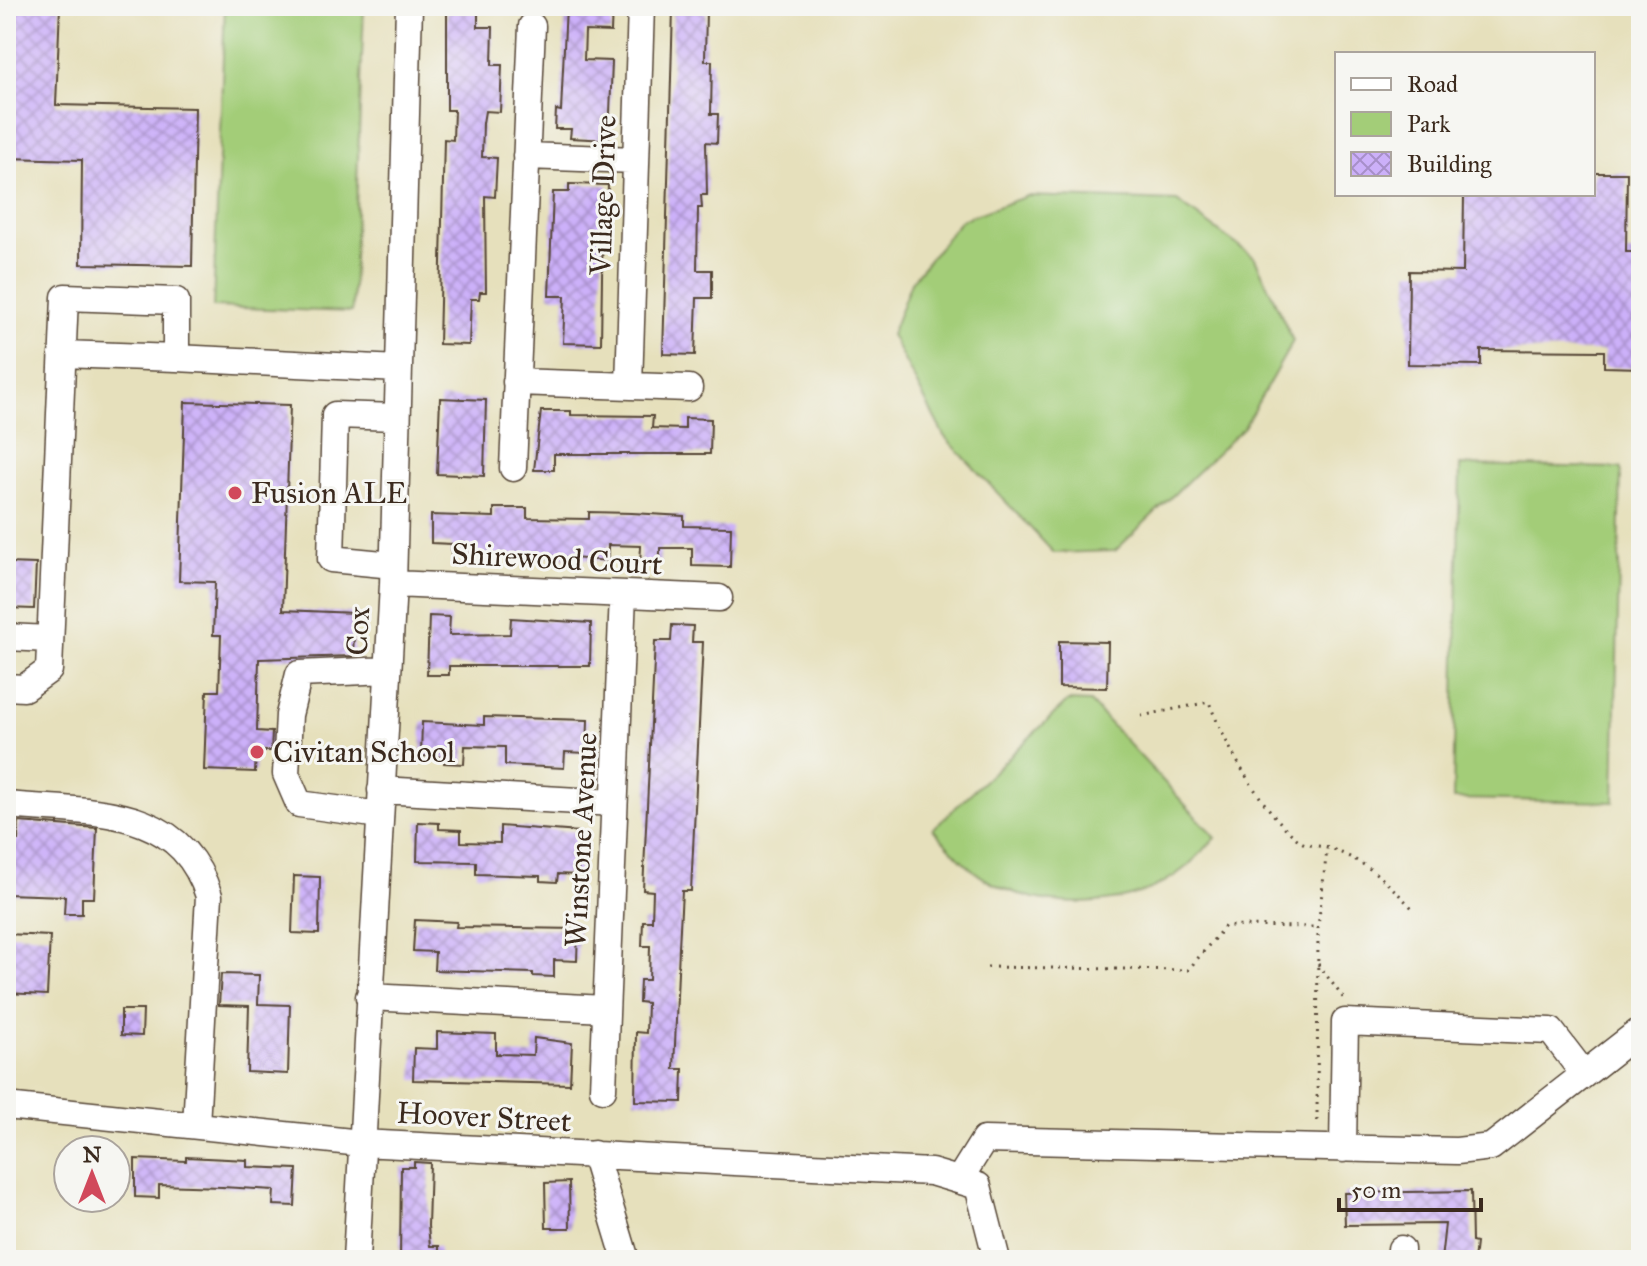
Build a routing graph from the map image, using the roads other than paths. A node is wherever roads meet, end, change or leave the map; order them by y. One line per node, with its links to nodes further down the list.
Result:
1 (409, 6): 8 (street, Cox)
2 (641, 6): 5 (street, Village Drive)
3 (532, 26): 4 (street)
4 (526, 156): 5 (street); 9 (street)
5 (636, 160): 10 (street, Village Drive)
6 (62, 354): 7 (street); 7 (street); 18 (street)
7 (176, 358): 8 (street)
8 (399, 369): 12 (street, Cox)
9 (516, 382): 10 (street); 13 (street)
10 (629, 386): 11 (street)
11 (689, 388)
12 (397, 417): 14 (street, Cox); 14 (street, Shirewood Court)
13 (513, 468)
14 (393, 574): 15 (street, Shirewood Court); 19 (street, Cox)
15 (623, 594): 16 (street, Shirewood Court); 22 (street, Winstone Avenue)
16 (719, 598)
17 (6, 637): 18 (street)
18 (50, 639): 20 (street)
19 (388, 670): 21 (street, Cox); 21 (street)
20 (6, 687)
21 (380, 803): 22 (street); 24 (street, Cox)
22 (614, 803): 25 (street, Winstone Avenue)
23 (6, 805): 30 (street)
24 (369, 997): 25 (street); 31 (street, Cox)
25 (605, 1009): 28 (street, Winstone Avenue)
26 (1641, 1030): 27 (street)
27 (1584, 1074): 32 (street); 32 (street)
28 (603, 1089)
29 (6, 1106): 30 (street, Hoover Street)
30 (196, 1125): 31 (street, Hoover Street)
31 (361, 1143): 33 (street, Hoover Street); 35 (street, Cox)
32 (1343, 1149): 34 (street)
33 (594, 1154): 34 (street, Hoover Street); 36 (street)
34 (959, 1180): 37 (street)
35 (356, 1260)
36 (626, 1260)
37 (997, 1260)

